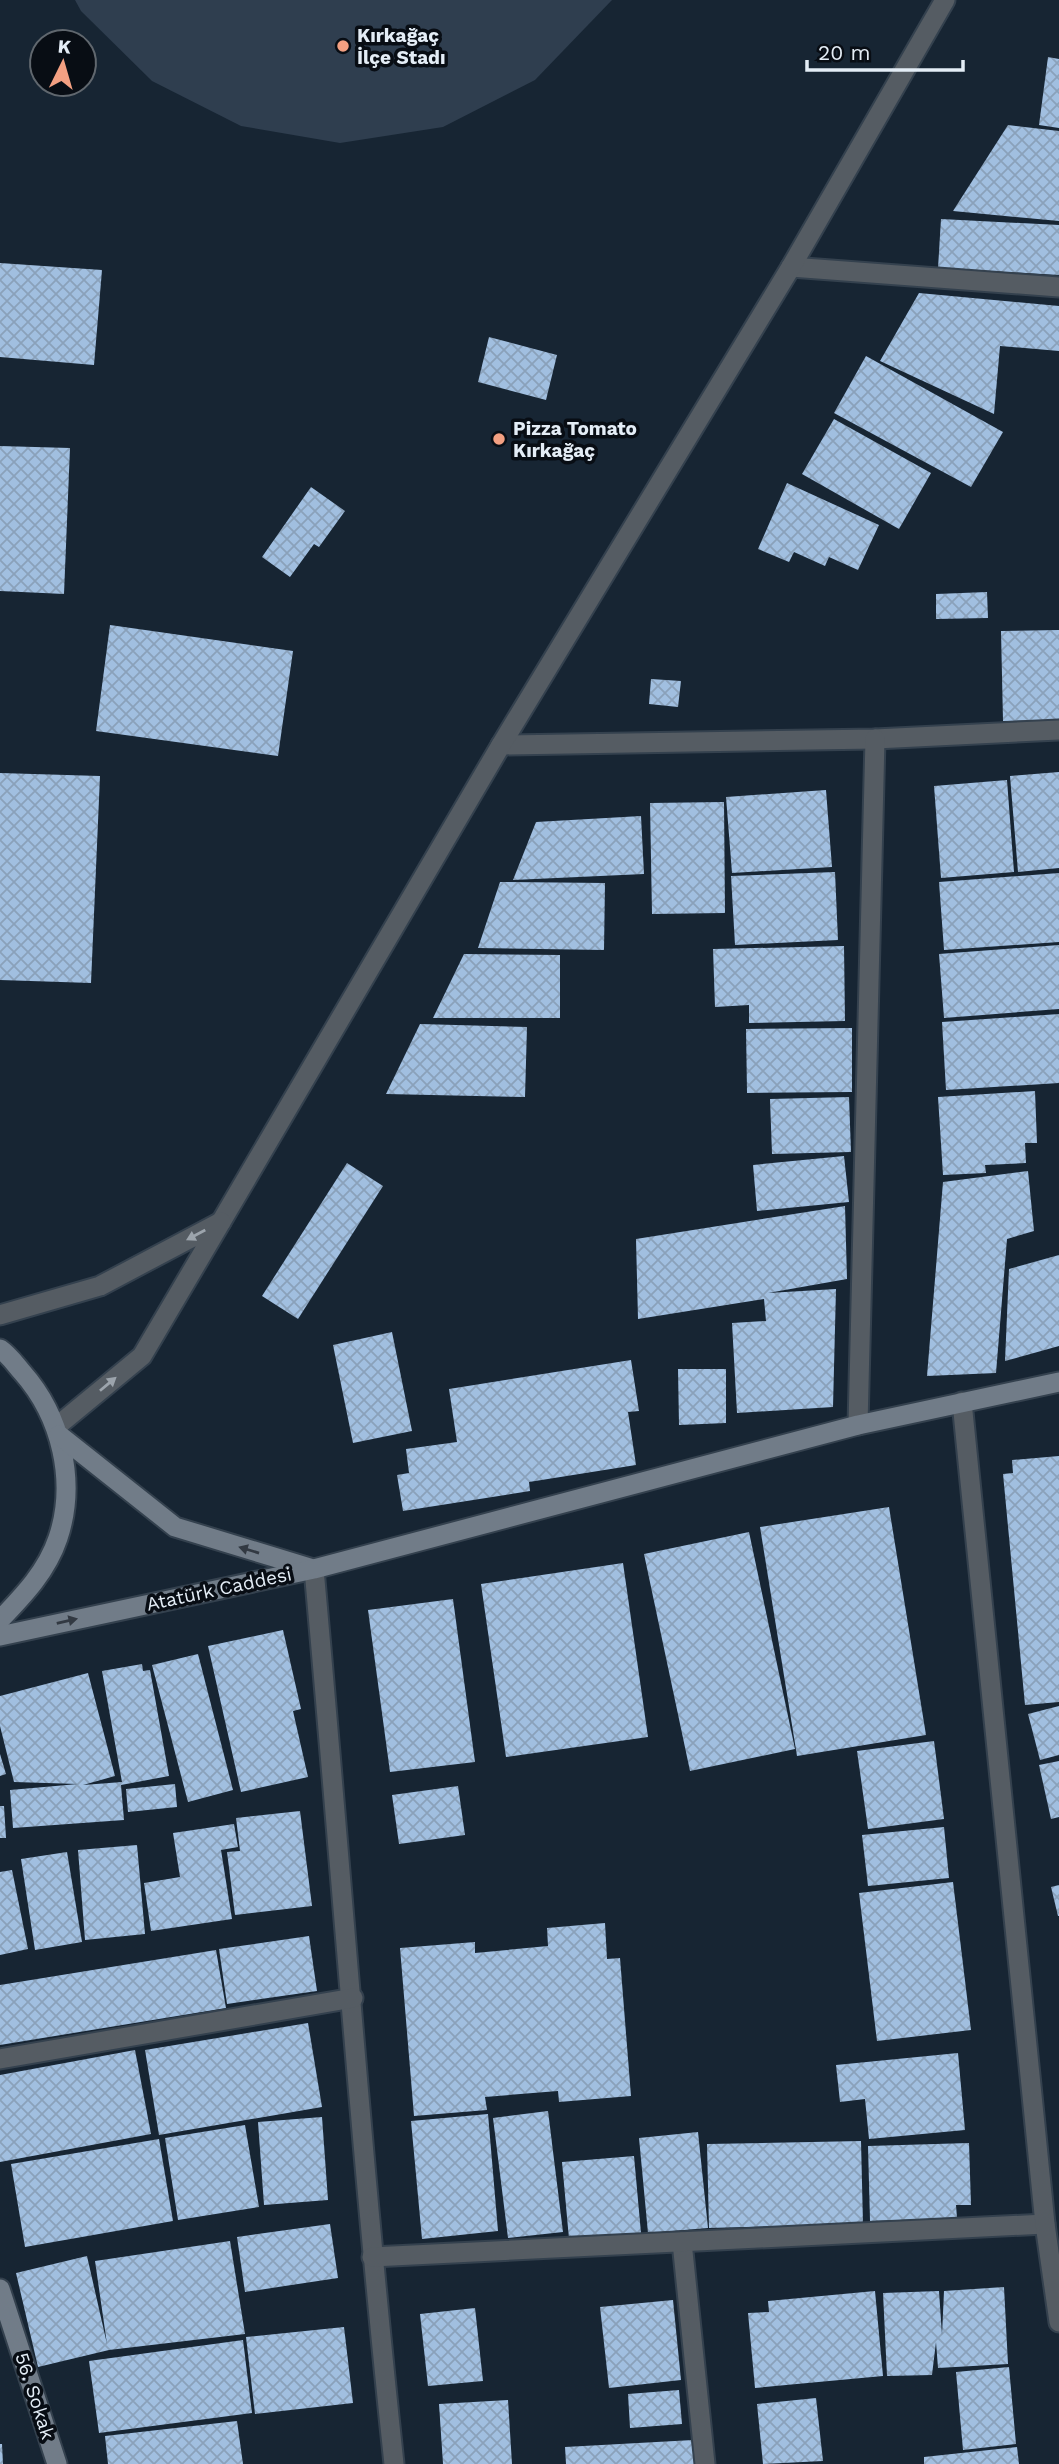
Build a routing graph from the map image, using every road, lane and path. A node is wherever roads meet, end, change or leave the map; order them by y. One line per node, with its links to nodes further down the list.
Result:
1 (945, 0): 2 (street)
2 (791, 267): 3 (street); 6 (street)
3 (1059, 287)
4 (1059, 730): 5 (street)
5 (875, 739): 6 (street); 12 (street)
6 (501, 745): 7 (street)
7 (221, 1222): 8 (street, one-way to 8); 13 (street, one-way to 7)
8 (0, 1315)
9 (0, 1349): 13 (main road, Atatürk Caddesi)
10 (1059, 1382): 11 (main road)
11 (962, 1402): 12 (main road); 19 (street)
12 (858, 1424): 14 (main road)
13 (57, 1431): 14 (main road, Atatürk Caddesi, one-way to 13); 15 (main road, Atatürk Caddesi)
14 (314, 1569): 16 (main road, Atatürk Caddesi, one-way to 14); 17 (street)
15 (0, 1620)
16 (0, 1636)
17 (353, 1998): 18 (street); 21 (street)
18 (0, 2059)
19 (1045, 2224): 20 (street); 23 (street)
20 (682, 2242): 21 (street); 26 (street)
21 (372, 2257): 25 (street)
22 (0, 2289): 24 (main road, 56. Sokak)
23 (1059, 2322)
24 (57, 2464)
25 (394, 2464)
26 (705, 2464)

